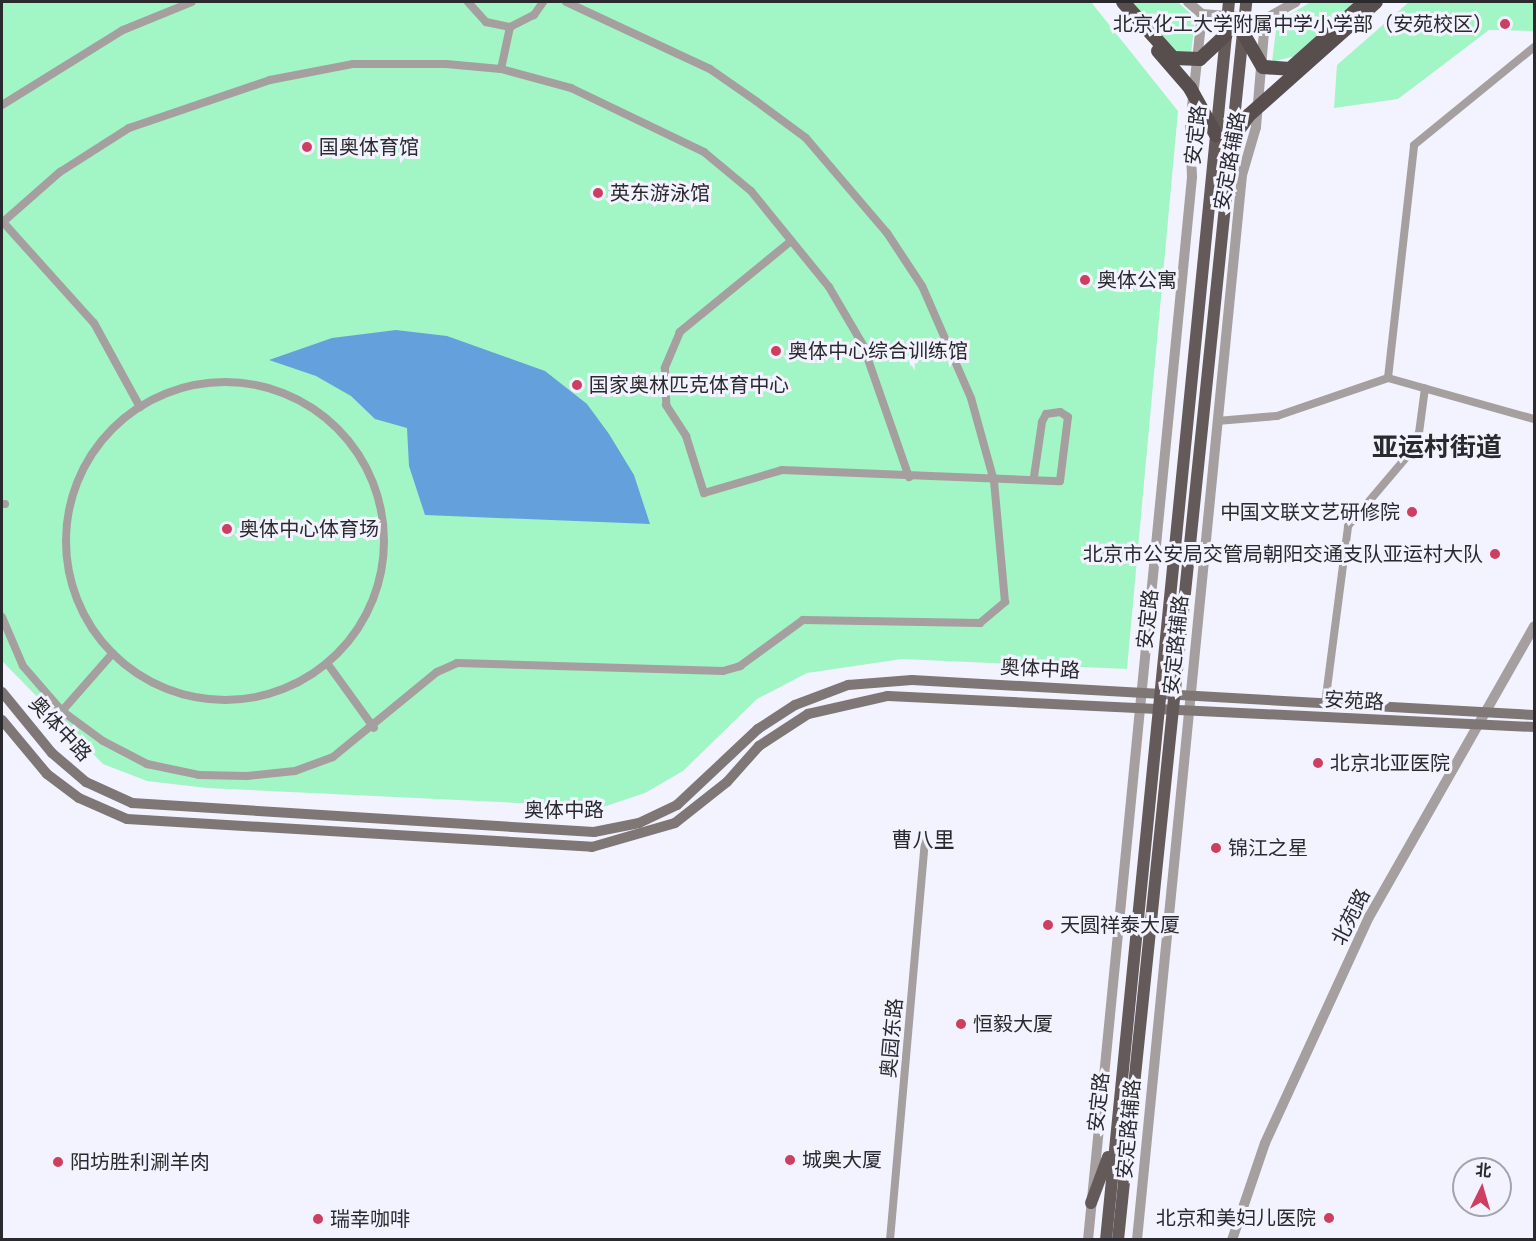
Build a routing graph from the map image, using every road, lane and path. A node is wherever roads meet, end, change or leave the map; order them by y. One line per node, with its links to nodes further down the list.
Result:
1 (192, 2): 20 (street)
2 (468, 2): 15 (street)
3 (543, 2): 15 (street)
4 (566, 2): 32 (street)
5 (1115, 2): 21 (highway, bridge)
6 (1123, 2): 17 (highway, bridge)
7 (1188, 2): 13 (street)
8 (1229, 2): 17 (main road, 安定路, bridge)
9 (1246, 2): 16 (main road, 安定路, bridge)
10 (1296, 2): 14 (street)
11 (1365, 2): 16 (highway, bridge)
12 (1376, 2): 22 (highway, bridge)
13 (1203, 14): 14 (street); 38 (street, 安定路辅路)
14 (1265, 20): 29 (street, 安定路辅路)
15 (510, 27): 19 (street)
16 (1243, 33): 22 (main road, 安定路, bridge)
17 (1226, 35): 21 (main road, 安定路)
18 (1534, 47): 25 (street)
19 (501, 69): 23 (street); 24 (street)
20 (2, 105)
21 (1216, 135): 39 (main road, 安定路)
22 (1232, 139): 39 (main road, 安定路)
23 (2, 222): 27 (street)
24 (791, 241): 30 (street); 30 (street)
25 (1388, 378): 26 (street); 29 (street)
26 (1425, 388): 28 (street); 41 (street)
27 (140, 407): 35 (street); 36 (street)
28 (1534, 419)
29 (1217, 421): 40 (street, 安定路辅路)
30 (909, 477): 32 (street)
31 (1035, 477): 31 (street); 32 (street)
32 (994, 481): 50 (street)
33 (2, 617): 44 (street)
34 (1534, 627): 46 (street, 北苑路)
35 (113, 653): 36 (street); 44 (street)
36 (327, 663): 50 (street)
37 (2, 692): 38 (main road, 奥体中路)
38 (1143, 693): 39 (main road, 奥体中路); 42 (street, 安定路辅路)
39 (1166, 695): 40 (main road, 安苑路); 43 (main road, 安定路)
40 (1189, 696): 41 (main road, 安苑路); 45 (street, 安定路辅路)
41 (1325, 704): 46 (main road, 安苑路)
42 (1142, 709): 43 (main road, 奥体中路); 48 (main road, 奥体中路); 56 (street, 安定路辅路)
43 (1165, 710): 45 (main road, 安苑路); 53 (main road, 安定路); 55 (main road, 安定路)
44 (62, 711): 50 (street)
45 (1187, 711): 49 (main road, 安苑路); 52 (street, 安定路辅路)
46 (1485, 713): 47 (main road, 安苑路); 49 (street, 北苑路)
47 (1534, 715)
48 (2, 720)
49 (1477, 726): 51 (main road, 安苑路); 62 (street, 北苑路)
50 (374, 728)
51 (1534, 728)
52 (1178, 807): 53 (street, 安定路); 61 (street, 安定路辅路)
53 (1157, 837): 60 (main road, 安定路)
54 (925, 839): 57 (street, 奥园东路)
55 (1114, 1142): 56 (main road); 59 (main road, 安定路)
56 (1091, 1203): 58 (street)
57 (890, 1239)
58 (1088, 1239)
59 (1106, 1239)
60 (1118, 1239)
61 (1137, 1239)
62 (1232, 1239)

